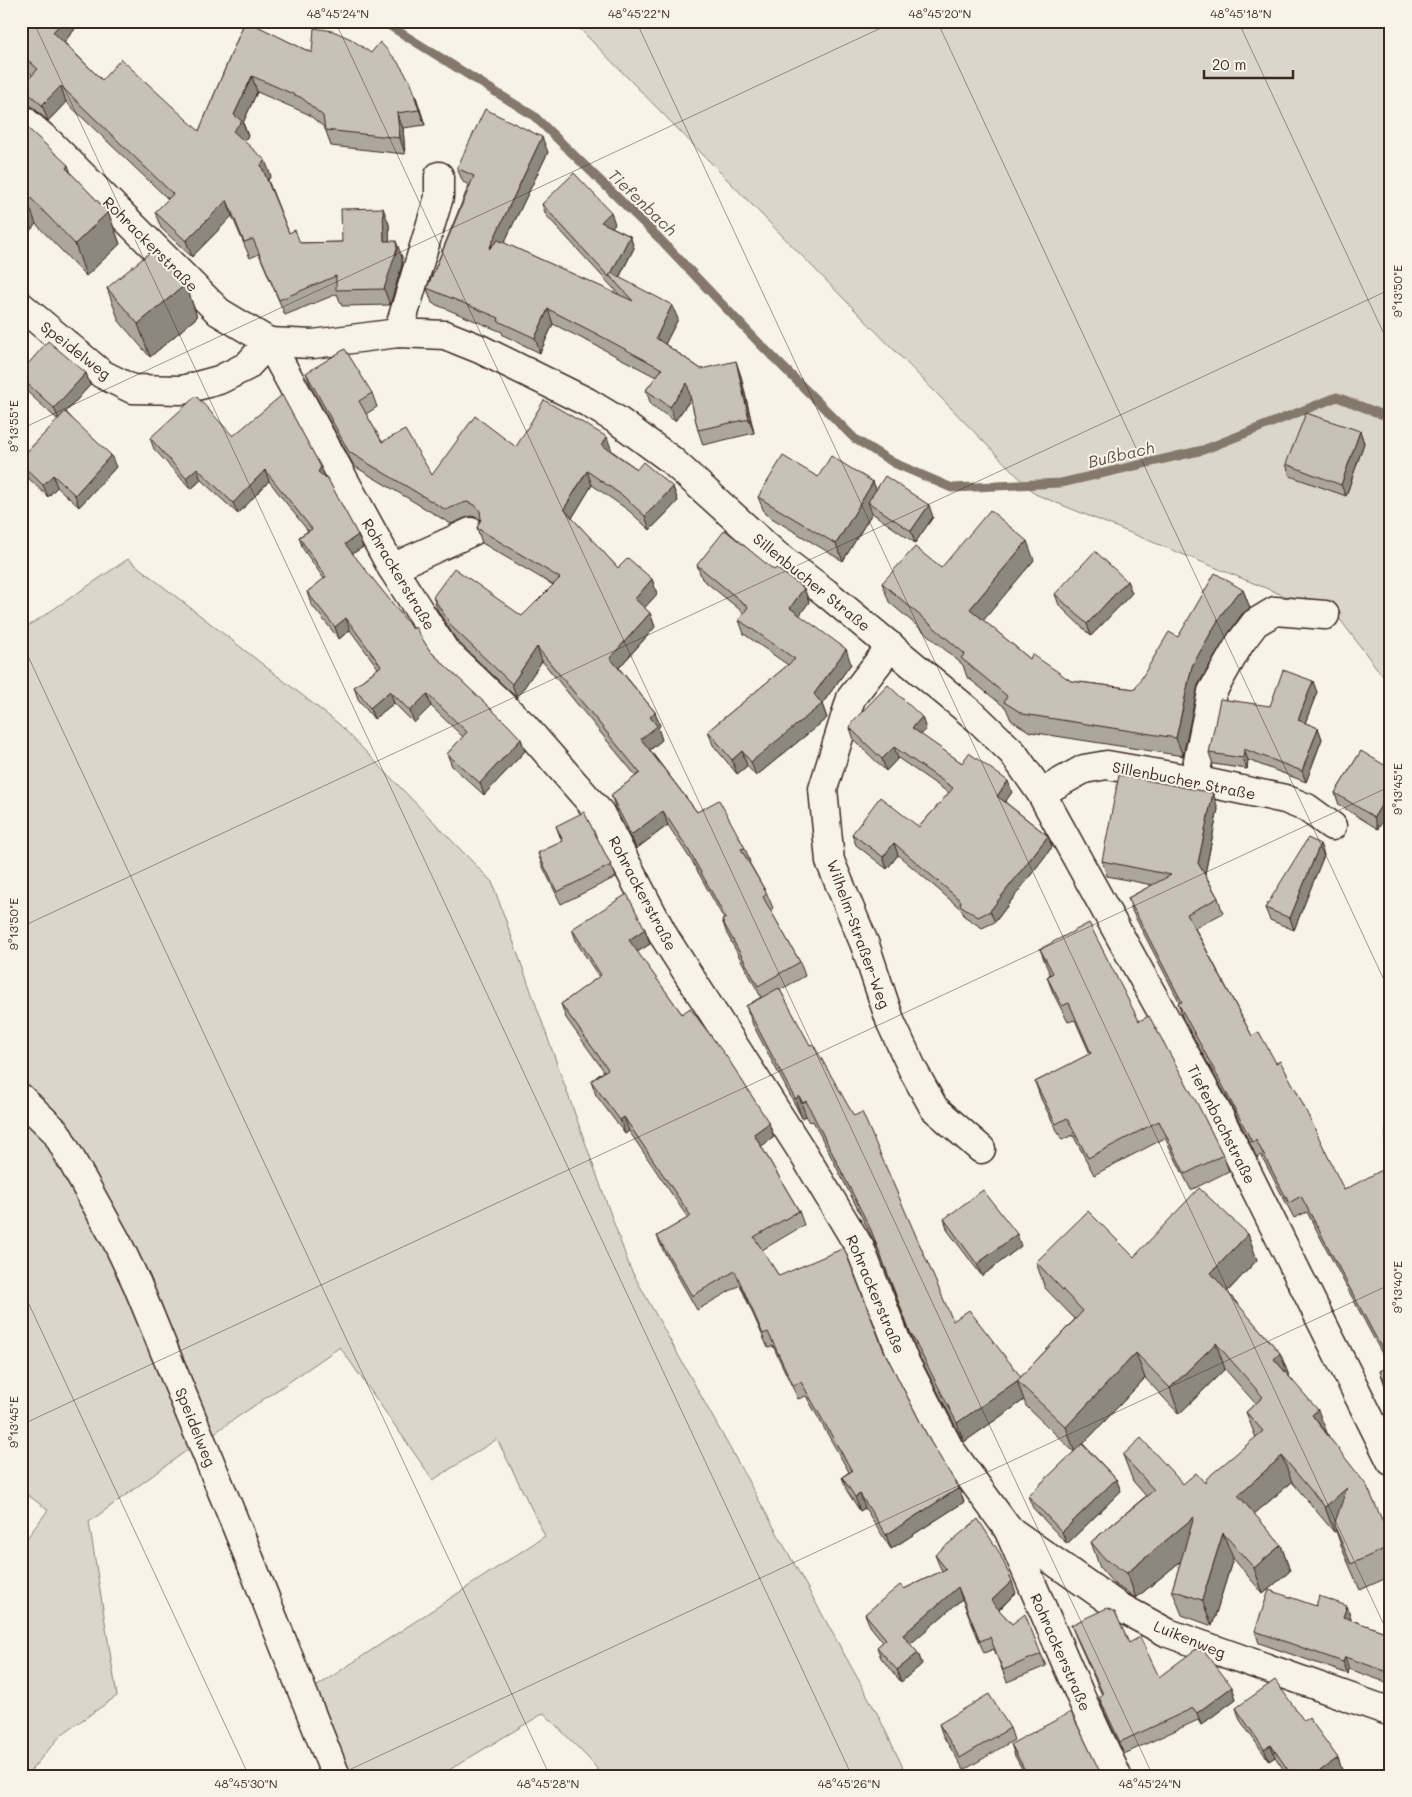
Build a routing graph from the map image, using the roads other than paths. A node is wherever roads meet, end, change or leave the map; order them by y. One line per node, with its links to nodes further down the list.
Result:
1 (21, 118): 5 (street, Rohrackerstraße)
2 (439, 176): 4 (street)
3 (21, 306): 5 (street, Speidelweg)
4 (398, 333): 5 (street, Sillenbucher Straße); 9 (street, Sillenbucher Straße)
5 (269, 342): 7 (street, Rohrackerstraße)
6 (471, 532): 7 (street)
7 (392, 568): 16 (street, Rohrackerstraße)
8 (1325, 615): 10 (street)
9 (891, 646): 11 (street, Sillenbucher Straße); 14 (street, Wilhelm-Straßer-Weg)
10 (1194, 780): 11 (street, Sillenbucher Straße); 12 (street, Sillenbucher Straße)
11 (1041, 794): 15 (street, Tiefenbachstraße)
12 (1332, 826)
13 (21, 1098): 18 (street, Speidelweg)
14 (981, 1149)
15 (1391, 1461)
16 (1008, 1529): 17 (street, Luikenweg); 19 (street, Rohrackerstraße)
17 (1391, 1712)
18 (336, 1776)
19 (1117, 1776)

